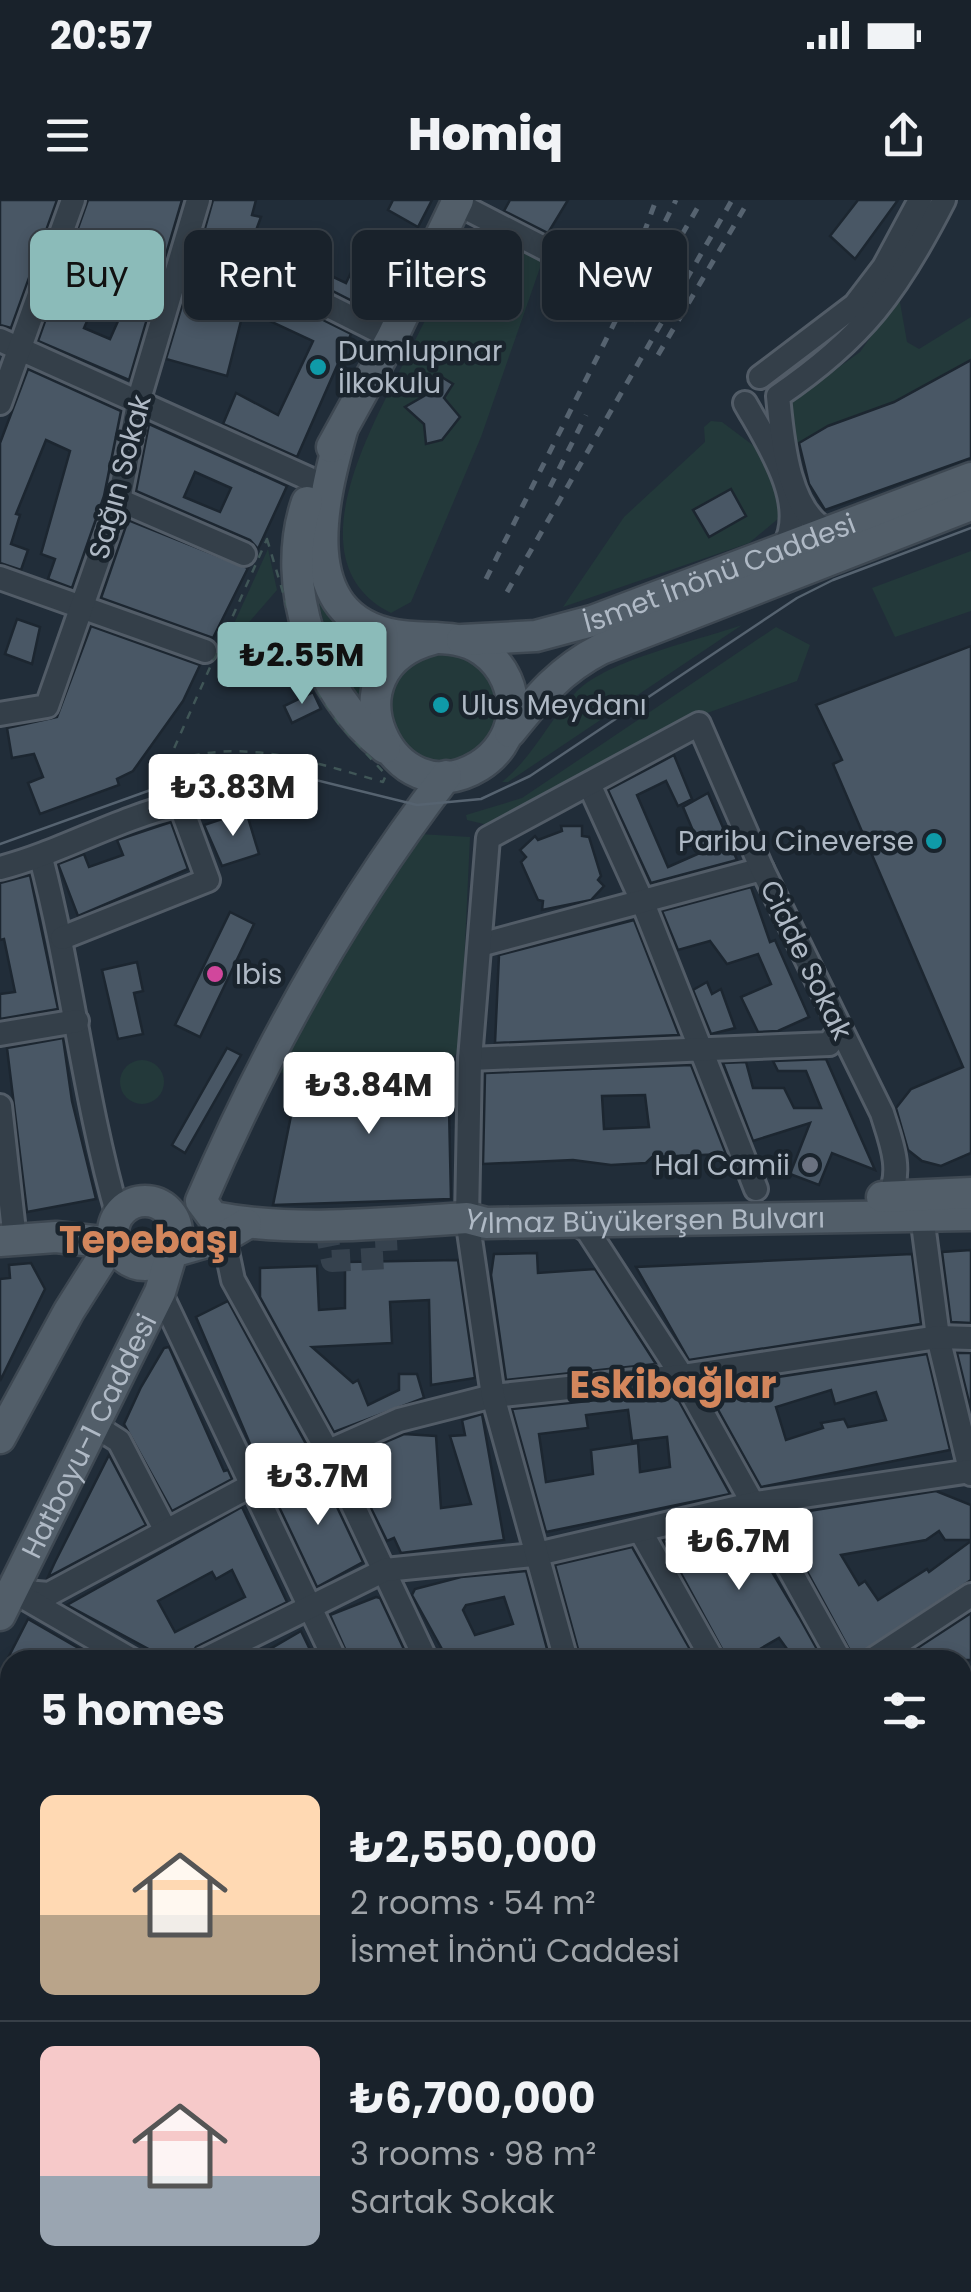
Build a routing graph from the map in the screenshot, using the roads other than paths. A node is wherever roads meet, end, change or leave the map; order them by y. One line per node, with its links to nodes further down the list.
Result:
1 (73, 200): 11 (street)
2 (198, 200): 6 (street, Sağın Sokak)
3 (920, 200): 12 (street)
4 (944, 200): 13 (street)
5 (457, 202): 7 (street); 10 (main road)
6 (190, 230)
7 (542, 247)
8 (184, 253): 14 (street, Sağın Sokak)
9 (332, 308): 10 (street)
10 (392, 338): 17 (main road)
11 (10, 344): 14 (street); 15 (street)
12 (760, 376): 13 (street); 16 (street)
13 (778, 396): 16 (street); 22 (street)
14 (139, 399): 19 (street); 20 (street, Sağın Sokak)
15 (0, 403)
16 (745, 403): 23 (street)
17 (342, 430): 19 (main road); 27 (main road, İsmet İnönü Caddesi)
18 (971, 478): 22 (main road, İsmet İnönü Caddesi)
19 (314, 481): 31 (main road)
20 (119, 500): 24 (street); 26 (street, Sağın Sokak)
21 (971, 506): 30 (main road, İsmet İnönü Caddesi)
22 (828, 531): 23 (main road, İsmet İnönü Caddesi)
23 (784, 547): 27 (main road, İsmet İnönü Caddesi)
24 (244, 554)
25 (0, 578): 26 (street)
26 (82, 608): 28 (street); 29 (street, Sağın Sokak)
27 (446, 639): 30 (main road); 31 (main road)
28 (205, 650)
29 (0, 714)
30 (505, 738): 32 (main road)
31 (394, 756): 32 (main road)
32 (446, 776): 53 (main road, Hatboyu-1 Caddesi)
33 (589, 784): 36 (street, Cidde Sokak); 37 (street); 39 (street)
34 (41, 858): 35 (street); 38 (street); 38 (street)
35 (0, 868)
36 (762, 869): 37 (street); 41 (street, Cidde Sokak)
37 (643, 903): 39 (street); 43 (street)
38 (62, 938): 40 (street)
39 (480, 945): 44 (street)
40 (78, 1021): 42 (street); 54 (street)
41 (839, 1030): 43 (street); 48 (street, Cidde Sokak)
42 (0, 1034)
43 (700, 1047): 44 (street); 46 (street)
44 (470, 1058): 51 (street)
45 (0, 1106): 55 (street)
46 (756, 1189)
47 (971, 1192): 48 (main road, Yılmaz Büyükerşen Bulvarı)
48 (888, 1197): 51 (main road, Yılmaz Büyükerşen Bulvarı)
49 (922, 1216): 50 (main road, Yılmaz Büyükerşen Bulvarı); 52 (main road, Yılmaz Büyükerşen Bulvarı); 57 (street)
50 (971, 1216)
51 (467, 1218): 52 (main road, Yılmaz Büyükerşen Bulvarı); 53 (main road); 60 (street)
52 (575, 1222): 59 (street)
53 (200, 1226): 54 (main road); 54 (main road); 56 (main road, Hatboyu-1 Caddesi); 63 (street)
54 (115, 1230): 55 (main road); 61 (main road)
55 (8, 1241)
56 (160, 1292): 62 (main road, Hatboyu-1 Caddesi); 65 (street)
57 (938, 1337): 58 (street); 59 (street); 64 (street)
58 (971, 1338)
59 (682, 1376): 60 (street); 66 (street)
60 (493, 1396): 63 (street); 69 (street)
61 (4, 1422)
62 (94, 1425): 67 (street); 72 (main road, Hatboyu-1 Caddesi)
63 (327, 1450): 65 (street); 70 (street)
64 (970, 1472): 66 (street)
65 (254, 1484): 67 (street); 73 (street)
66 (756, 1503): 68 (street); 80 (street)
67 (166, 1531): 72 (street)
68 (641, 1532): 69 (street); 79 (street)
69 (533, 1555): 70 (street); 78 (street)
70 (384, 1570): 73 (street); 77 (street)
71 (971, 1594): 81 (street)
72 (6, 1603): 74 (street)
73 (309, 1604): 75 (street); 76 (street)
74 (110, 1650)
75 (222, 1650)
76 (330, 1650)
77 (421, 1650)
78 (559, 1650)
79 (707, 1650)
80 (835, 1650)
81 (887, 1650)

